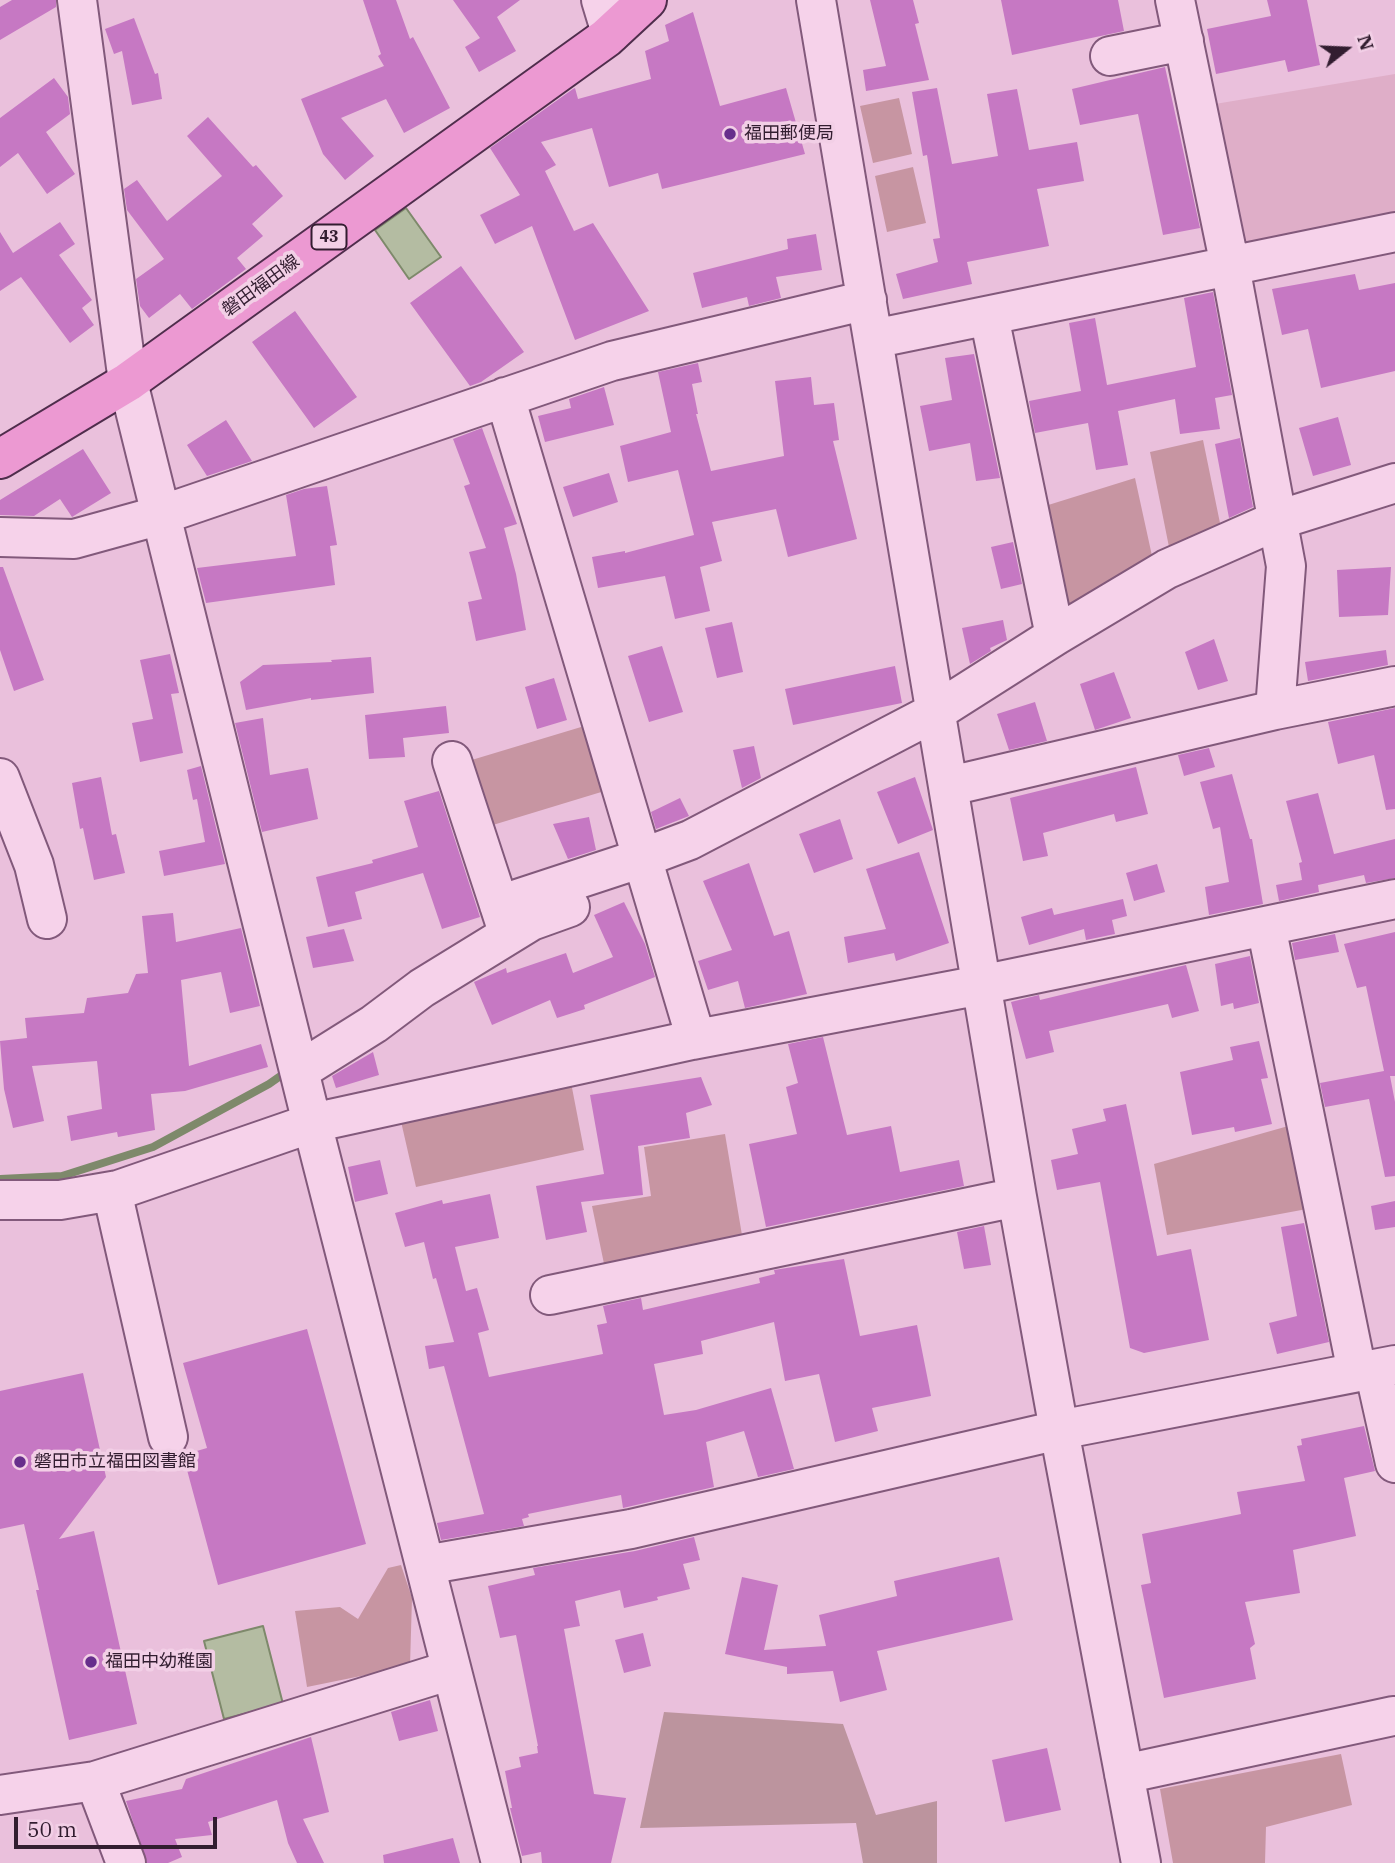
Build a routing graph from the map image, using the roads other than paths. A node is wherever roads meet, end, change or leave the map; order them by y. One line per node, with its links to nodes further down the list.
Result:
1 (77, 0): 13 (street)
2 (647, 0): 5 (main road, 磐田福田線 / 43)
3 (816, 0): 10 (street)
4 (1175, 0): 6 (street)
5 (606, 17): 13 (main road, 磐田福田線 / 43)
6 (1184, 41): 7 (street); 9 (street)
7 (1110, 56)
8 (1395, 232): 9 (street)
9 (1230, 266): 11 (street); 18 (street)
10 (867, 300): 12 (street); 14 (street)
11 (989, 316): 12 (street); 20 (street)
12 (873, 340): 23 (street)
13 (128, 382): 15 (main road, 磐田福田線 / 43); 17 (street)
14 (505, 397): 17 (street); 27 (street)
15 (0, 459)
16 (1395, 483): 18 (street)
17 (161, 514): 19 (street); 34 (street)
18 (1278, 520): 20 (street); 22 (street)
19 (0, 537)
20 (1055, 636): 23 (street)
21 (1395, 686): 22 (street)
22 (1275, 710): 26 (street)
23 (937, 711): 26 (street); 27 (street)
24 (452, 761): 30 (street)
25 (0, 778): 29 (street)
26 (950, 786): 32 (street)
27 (646, 872): 30 (street); 33 (street)
28 (1395, 899): 31 (street)
29 (47, 919)
30 (504, 920): 34 (street)
31 (1266, 926): 32 (street); 40 (street)
32 (981, 985): 33 (street); 37 (street)
33 (692, 1040): 35 (street)
34 (299, 1071): 35 (street)
35 (312, 1123): 36 (street); 44 (street)
36 (112, 1191): 38 (street); 42 (street)
37 (1017, 1197): 39 (street); 41 (street)
38 (0, 1200)
39 (550, 1295)
40 (1375, 1368): 41 (street); 43 (street)
41 (1059, 1430): 44 (street); 47 (street)
42 (169, 1437)
43 (1395, 1463)
44 (425, 1565): 45 (street)
45 (451, 1670): 48 (street); 51 (street)
46 (1393, 1716): 47 (street)
47 (1124, 1774): 52 (street)
48 (95, 1780): 49 (street); 50 (street)
49 (0, 1795)
50 (126, 1863)
51 (500, 1863)
52 (1141, 1863)

